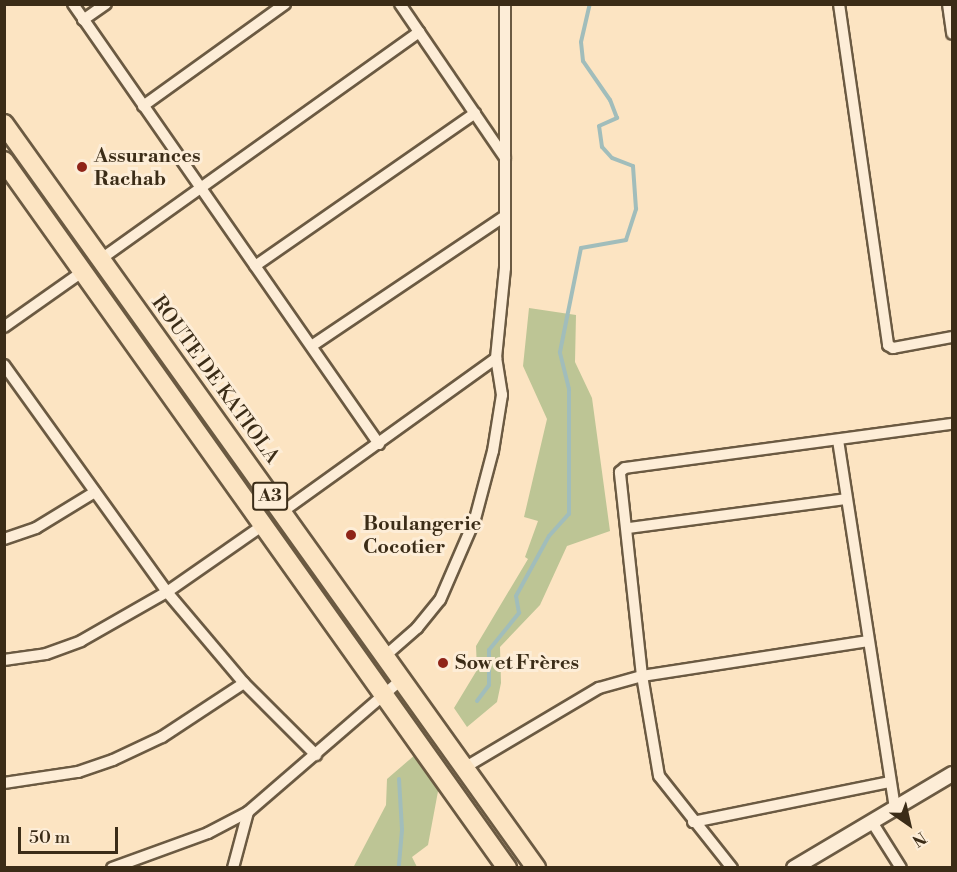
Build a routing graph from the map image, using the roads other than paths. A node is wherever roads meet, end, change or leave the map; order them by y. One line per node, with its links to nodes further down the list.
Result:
1 (73, 4): 8 (street)
2 (106, 4): 8 (street)
3 (285, 4): 11 (street)
4 (400, 4): 9 (street)
5 (505, 4): 14 (street)
6 (839, 4): 22 (street)
7 (948, 4): 10 (street)
8 (83, 21): 11 (street)
9 (419, 32): 12 (street); 16 (street)
10 (952, 34)
11 (143, 106): 16 (street)
12 (475, 113): 14 (street); 19 (street)
13 (4, 124): 18 (highway, ROUTE DE KATIOLA / A3)
14 (506, 159): 17 (street)
15 (4, 161): 20 (highway, A3)
16 (199, 186): 18 (street); 19 (street)
17 (505, 216): 23 (street); 24 (street)
18 (101, 259): 31 (highway, ROUTE DE KATIOLA / A3)
19 (255, 267): 23 (street)
20 (82, 272): 21 (street); 32 (highway, A3)
21 (4, 327)
22 (952, 337)
23 (312, 345): 28 (street)
24 (496, 358): 28 (street); 37 (street)
25 (4, 365): 29 (street)
26 (952, 424): 27 (street)
27 (838, 440): 30 (street); 33 (street)
28 (380, 444): 31 (street)
29 (95, 492): 34 (street); 35 (street)
30 (846, 499): 33 (street); 36 (street)
31 (282, 512): 37 (highway, ROUTE DE KATIOLA / A3)
32 (262, 526): 35 (street); 42 (highway, A3)
33 (629, 528): 39 (street)
34 (4, 539)
35 (167, 592): 38 (street); 41 (street)
36 (868, 642): 39 (street); 46 (street)
37 (385, 656): 40 (highway, ROUTE DE KATIOLA / A3)
38 (4, 660)
39 (642, 676): 44 (street); 50 (street)
40 (400, 681): 42 (street); 44 (highway, ROUTE DE KATIOLA / A3)
41 (244, 683): 43 (street); 47 (street)
42 (383, 695): 43 (street); 54 (highway, A3)
43 (316, 754): 49 (street)
44 (464, 768): 55 (highway, ROUTE DE KATIOLA / A3)
45 (952, 774): 48 (street)
46 (889, 782): 48 (street); 50 (street)
47 (4, 783)
48 (895, 807): 51 (street)
49 (248, 812): 52 (street); 53 (street)
50 (693, 822): 56 (street)
51 (872, 822): 57 (street); 58 (street)
52 (112, 867)
53 (233, 867)
54 (507, 867)
55 (536, 867)
56 (732, 867)
57 (794, 867)
58 (901, 867)

